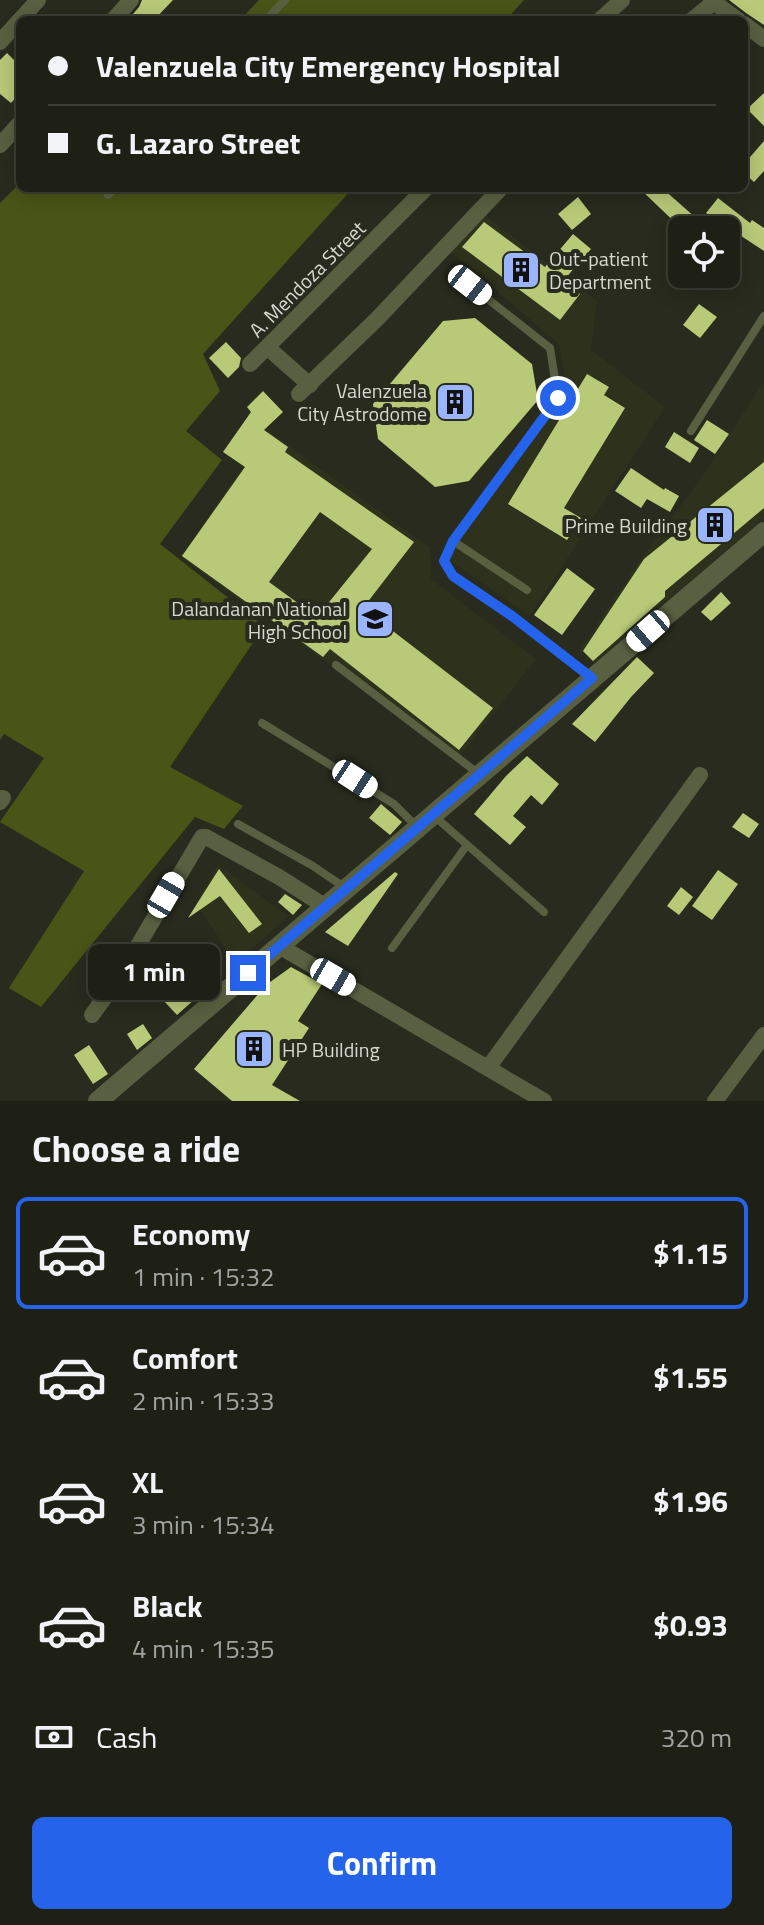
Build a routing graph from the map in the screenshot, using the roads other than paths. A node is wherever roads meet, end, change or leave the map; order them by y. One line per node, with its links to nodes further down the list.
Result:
1 (38, 0): 6 (street)
2 (131, 0): 7 (street)
3 (285, 0): 8 (lane)
4 (622, 0): 9 (street)
5 (713, 1): 10 (street); 11 (street)
6 (24, 16)
7 (117, 16)
8 (270, 16)
9 (604, 16)
10 (696, 16)
11 (733, 16)
12 (16, 24): 13 (street)
13 (0, 42)
14 (16, 127): 15 (street)
15 (0, 145)
16 (422, 192): 20 (street, A. Mendoza Street)
17 (497, 192): 20 (street)
18 (470, 285): 24 (lane)
19 (764, 316): 22 (lane)
20 (268, 348): 21 (street, A. Mendoza Street)
21 (250, 364)
22 (691, 431)
23 (764, 532): 27 (street)
24 (453, 541): 25 (lane); 27 (lane)
25 (527, 590)
26 (336, 665): 29 (lane)
27 (592, 678): 29 (street)
28 (262, 723): 31 (lane)
29 (479, 775): 31 (street)
30 (700, 775): 41 (street)
31 (425, 821): 33 (lane); 34 (street)
32 (238, 824): 34 (lane)
33 (467, 845): 36 (lane); 38 (lane)
34 (346, 889): 35 (street)
35 (326, 907): 37 (street); 39 (street)
36 (544, 912)
37 (279, 946): 41 (street); 42 (street)
38 (392, 948)
39 (92, 1015)
40 (764, 1035): 44 (street)
41 (488, 1068): 43 (street)
42 (98, 1101)
43 (544, 1101)
44 (715, 1101)

